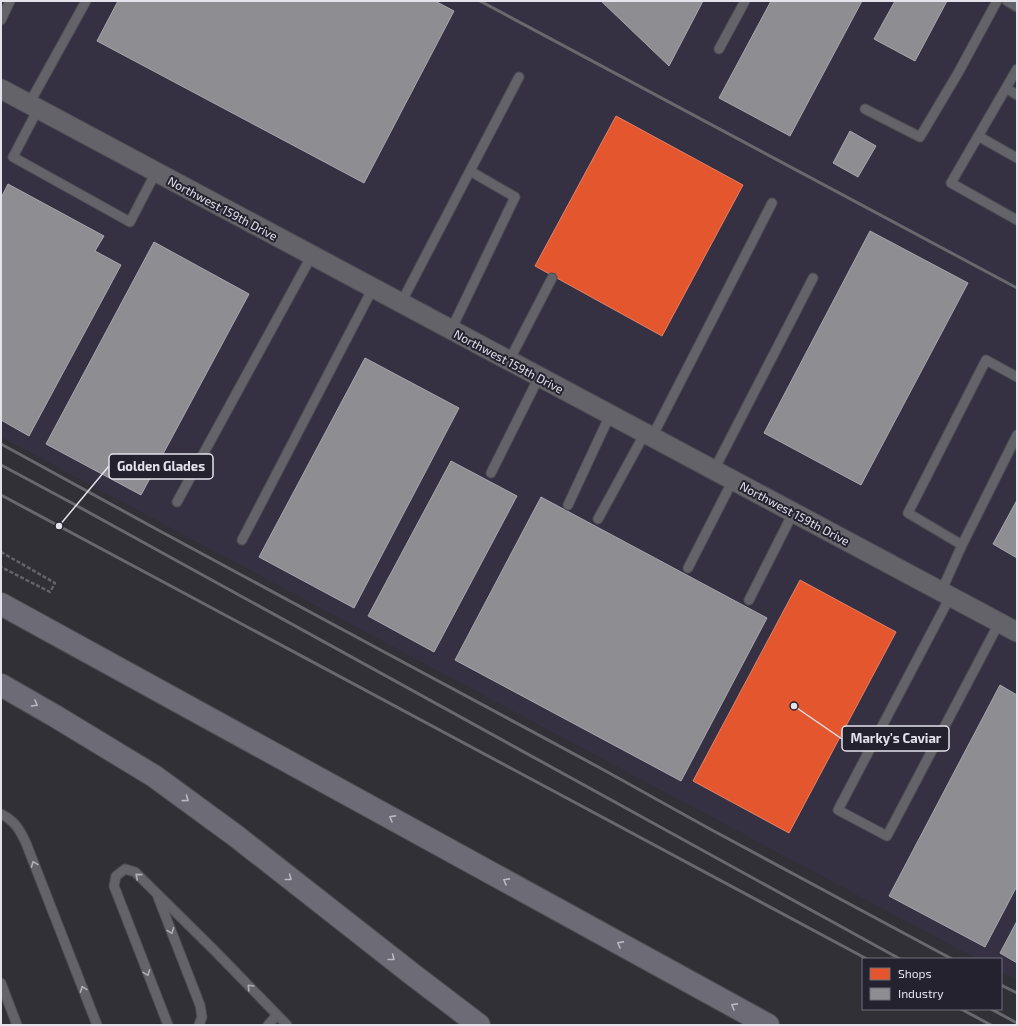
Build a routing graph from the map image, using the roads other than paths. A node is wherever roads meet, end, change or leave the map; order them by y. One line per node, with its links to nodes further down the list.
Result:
1 (10, 1): 7 (lane)
2 (86, 1): 14 (lane)
3 (745, 1): 8 (lane)
4 (997, 1): 15 (lane)
5 (1007, 1): 6 (lane)
6 (1017, 7)
7 (1, 20)
8 (719, 49)
9 (1017, 68): 11 (lane)
10 (519, 77): 18 (lane)
11 (1006, 88): 13 (lane); 16 (lane)
12 (1, 89): 14 (street, Northwest 159th Drive)
13 (1017, 95)
14 (34, 107): 19 (street, Northwest 159th Drive); 19 (lane)
15 (865, 109)
16 (978, 136): 17 (lane); 21 (lane)
17 (1017, 158)
18 (470, 171): 26 (lane); 27 (lane)
19 (156, 172): 22 (street, Northwest 159th Drive)
20 (772, 202): 32 (lane)
21 (1017, 220)
22 (312, 255): 25 (street, Northwest 159th Drive); 37 (lane)
23 (552, 278): 28 (lane)
24 (813, 278): 34 (lane)
25 (373, 288): 26 (street, Northwest 159th Drive); 41 (lane)
26 (401, 303): 27 (street, Northwest 159th Drive)
27 (451, 330): 28 (street, Northwest 159th Drive)
28 (509, 361): 29 (street, Northwest 159th Drive)
29 (539, 377): 31 (street, Northwest 159th Drive); 35 (lane)
30 (1017, 377): 42 (lane)
31 (610, 415): 32 (street, Northwest 159th Drive); 38 (lane)
32 (648, 435): 34 (street, Northwest 159th Drive); 40 (lane)
33 (1017, 435): 42 (lane)
34 (714, 470): 36 (street, Northwest 159th Drive)
35 (492, 473)
36 (733, 480): 39 (street, Northwest 159th Drive); 43 (lane)
37 (177, 502)
38 (568, 504)
39 (793, 513): 44 (street, Northwest 159th Drive); 45 (lane)
40 (598, 519)
41 (242, 540)
42 (962, 545): 44 (lane)
43 (688, 568)
44 (946, 594): 47 (street, Northwest 159th Drive); 47 (lane)
45 (749, 600)
46 (1, 604): 61 (main road, one-way to 46)
47 (999, 623): 48 (street, Northwest 159th Drive)
48 (1017, 632)
49 (1, 685): 60 (main road, one-way to 60)
50 (1, 814): 55 (lane, one-way to 50)
51 (157, 894): 53 (lane, one-way to 51); 56 (lane, one-way to 56); 57 (lane, one-way to 57)
52 (1, 984): 54 (lane)
53 (277, 1015): 58 (lane); 59 (lane)
54 (17, 1025)
55 (97, 1025)
56 (168, 1025)
57 (199, 1025)
58 (268, 1025)
59 (287, 1025)
60 (479, 1025)
61 (768, 1025)

